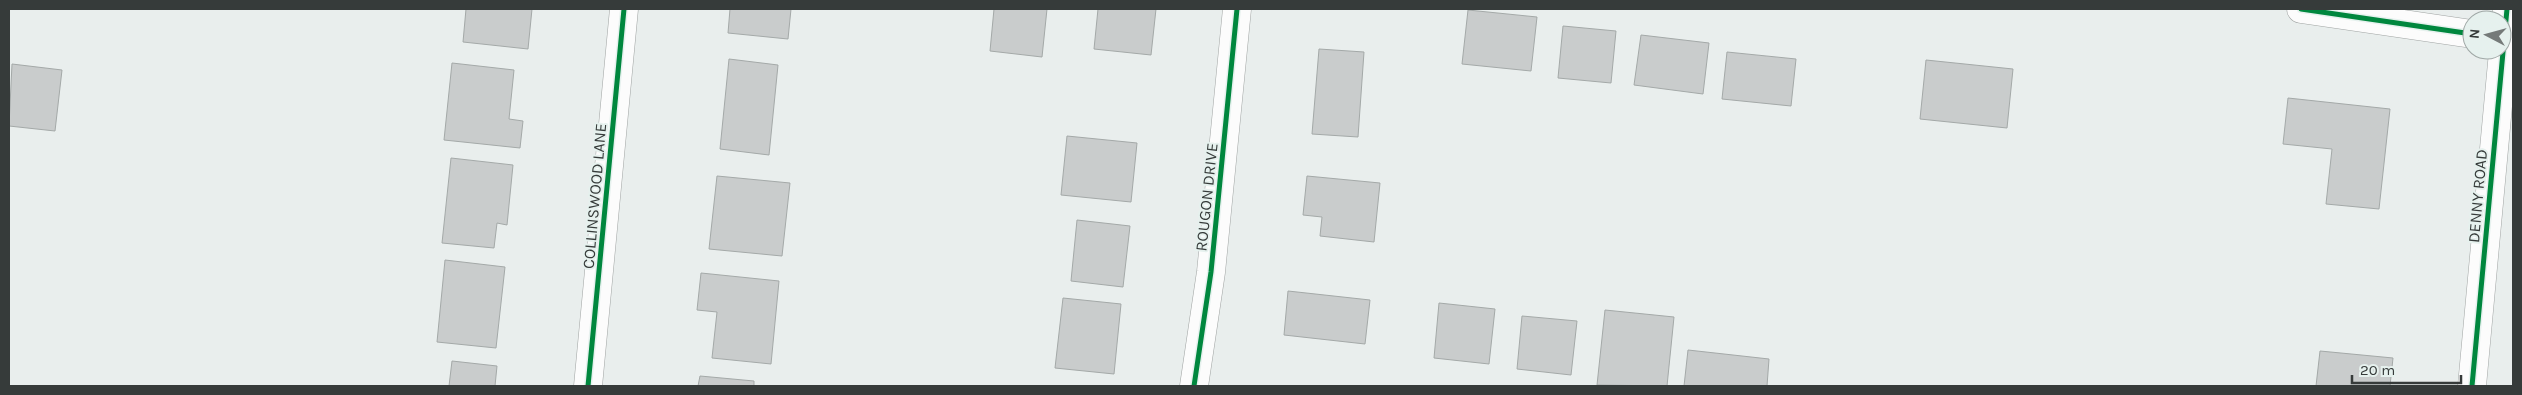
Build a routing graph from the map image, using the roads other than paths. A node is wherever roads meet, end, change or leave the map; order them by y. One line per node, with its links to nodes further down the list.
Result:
1 (624, 9): 6 (street, COLLINSWOOD LANE)
2 (1237, 9): 7 (street, ROUGON DRIVE)
3 (2301, 9): 4 (street)
4 (2462, 33)
5 (2501, 60): 8 (street, DENNY ROAD)
6 (588, 386)
7 (1194, 386)
8 (2472, 386)

